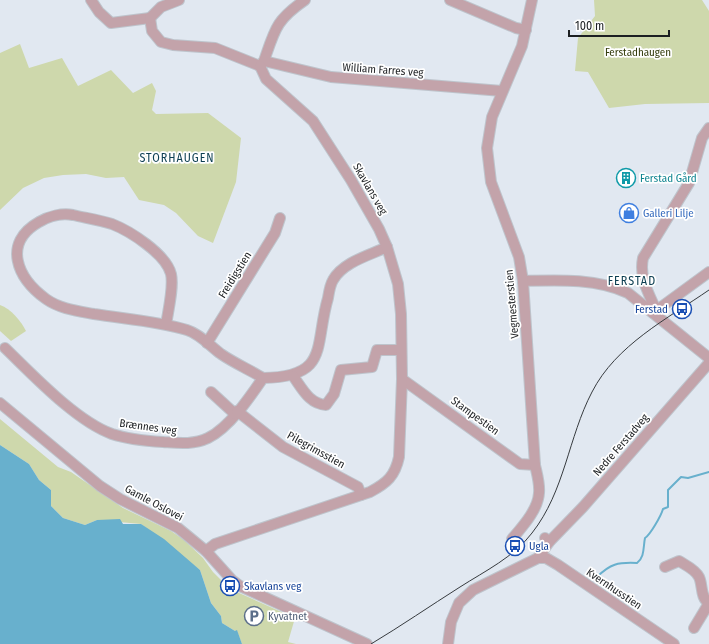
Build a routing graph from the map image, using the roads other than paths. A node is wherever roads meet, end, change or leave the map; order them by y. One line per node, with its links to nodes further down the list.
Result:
1 (91, 0): 6 (street)
2 (179, 0): 6 (street)
3 (305, 0): 8 (street)
4 (450, 0): 7 (street)
5 (532, 0): 7 (street, Vegmesterstien)
6 (150, 18): 8 (street, William Farres veg)
7 (526, 30): 9 (street, Vegmesterstien)
8 (262, 64): 9 (street, William Farres veg); 12 (street, Skavlans veg)
9 (502, 91): 14 (street, Vegmesterstien)
10 (709, 128): 15 (street)
11 (280, 218): 17 (street, Freidigstien)
12 (387, 247): 19 (street, Skavlans veg); 22 (street)
13 (709, 272): 15 (street)
14 (523, 281): 15 (street); 28 (street, Vegmesterstien)
15 (654, 311): 20 (street)
16 (166, 325): 16 (street); 17 (street)
17 (207, 343): 23 (street)
18 (5, 348): 27 (street, Brænnes veg)
19 (401, 350): 22 (street); 24 (street, Skavlans veg)
20 (709, 358)
21 (709, 363): 32 (street, Nedre Ferstadveg)
22 (293, 376): 23 (street)
23 (264, 378): 27 (street, Brænnes veg)
24 (402, 379): 28 (street, Stampestien); 29 (street, Skavlans veg)
25 (211, 392): 27 (street)
26 (0, 403): 31 (street, Gamle Oslovei)
27 (236, 412): 29 (street, Pilegrimsstien)
28 (535, 465): 30 (street, Vegmesterstien)
29 (361, 495): 31 (street, Skavlans veg)
30 (512, 539)
31 (206, 551): 36 (street, Gamle Oslovei)
32 (538, 558): 37 (street, Nedre Ferstadveg); 38 (street, Kvernhusstien)
33 (665, 567): 34 (street)
34 (709, 603): 35 (street)
35 (694, 628)
36 (367, 644)
37 (448, 644)
38 (674, 644)

